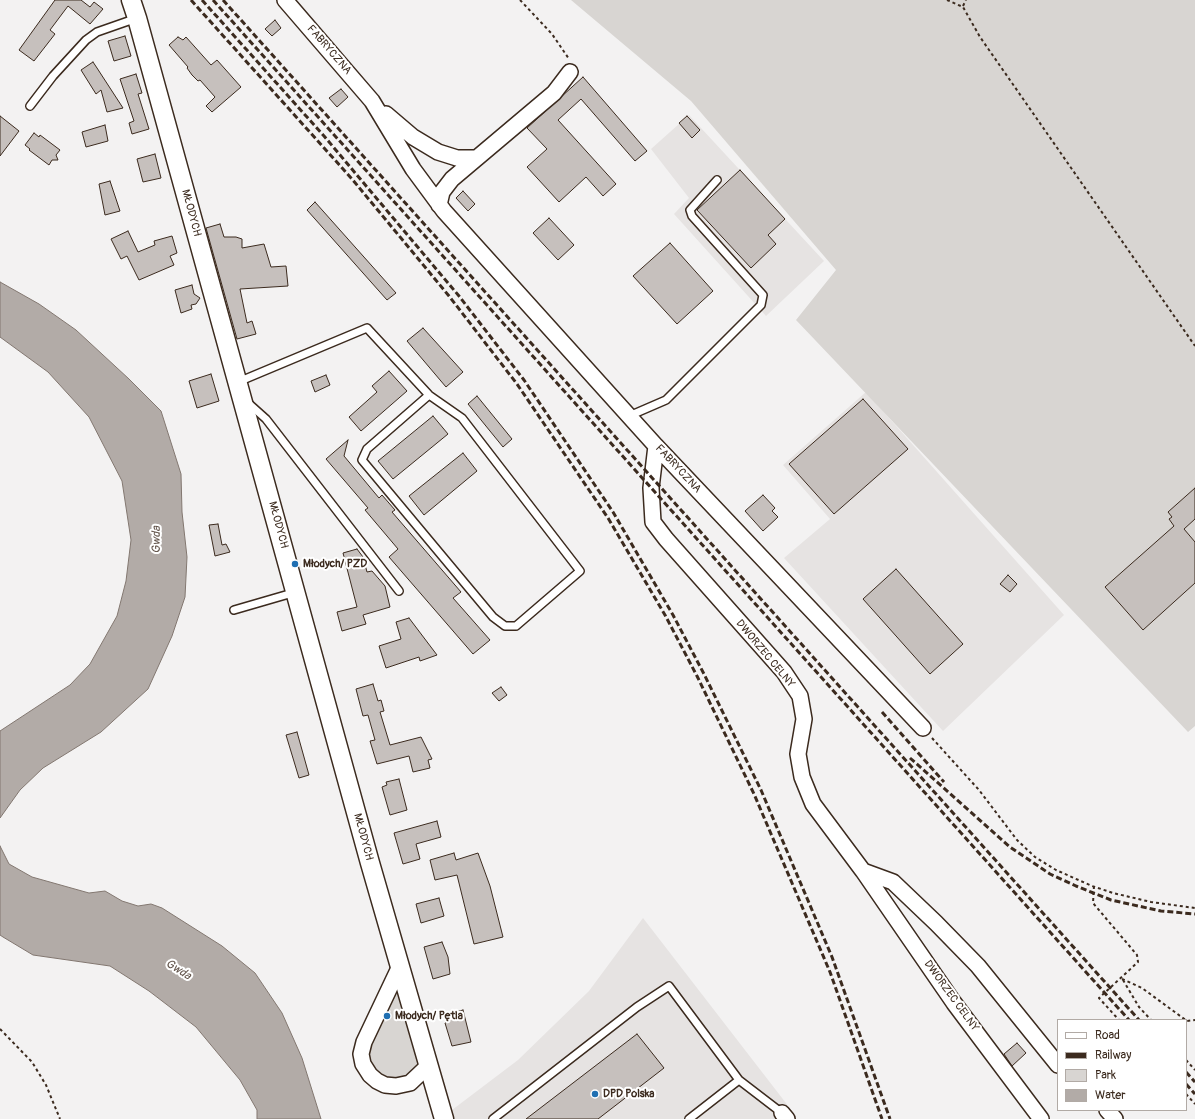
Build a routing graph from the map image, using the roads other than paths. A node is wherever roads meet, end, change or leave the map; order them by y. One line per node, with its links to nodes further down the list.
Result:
1 (131, 0): 3 (street, MŁODYCH)
2 (285, 0): 5 (street, FABRYCZNA)
3 (137, 18): 6 (lane); 10 (street, MŁODYCH)
4 (570, 72): 7 (street)
5 (372, 101): 7 (street, FABRYCZNA); 9 (street, FABRYCZNA)
6 (30, 106)
7 (475, 158): 9 (street)
8 (718, 180): 12 (lane)
9 (439, 205): 12 (street, FABRYCZNA)
10 (240, 390): 11 (lane); 14 (lane); 15 (street, MŁODYCH)
11 (429, 395): 11 (lane)
12 (629, 416): 13 (street, FABRYCZNA)
13 (656, 446): 17 (street, FABRYCZNA); 18 (street, DWORZEC CELNY)
14 (399, 590)
15 (296, 592): 16 (lane); 19 (street, MŁODYCH)
16 (234, 610)
17 (923, 728)
18 (863, 871): 20 (street); 28 (street, DWORZEC CELNY)
19 (400, 966): 21 (street, MŁODYCH); 21 (street)
20 (1057, 1064)
21 (428, 1066): 25 (street, MŁODYCH)
22 (739, 1080): 24 (lane); 26 (lane); 27 (lane)
23 (1109, 1111): 29 (street)
24 (785, 1116)
25 (444, 1119)
26 (493, 1119)
27 (689, 1119)
28 (1041, 1119)
29 (1115, 1119)

